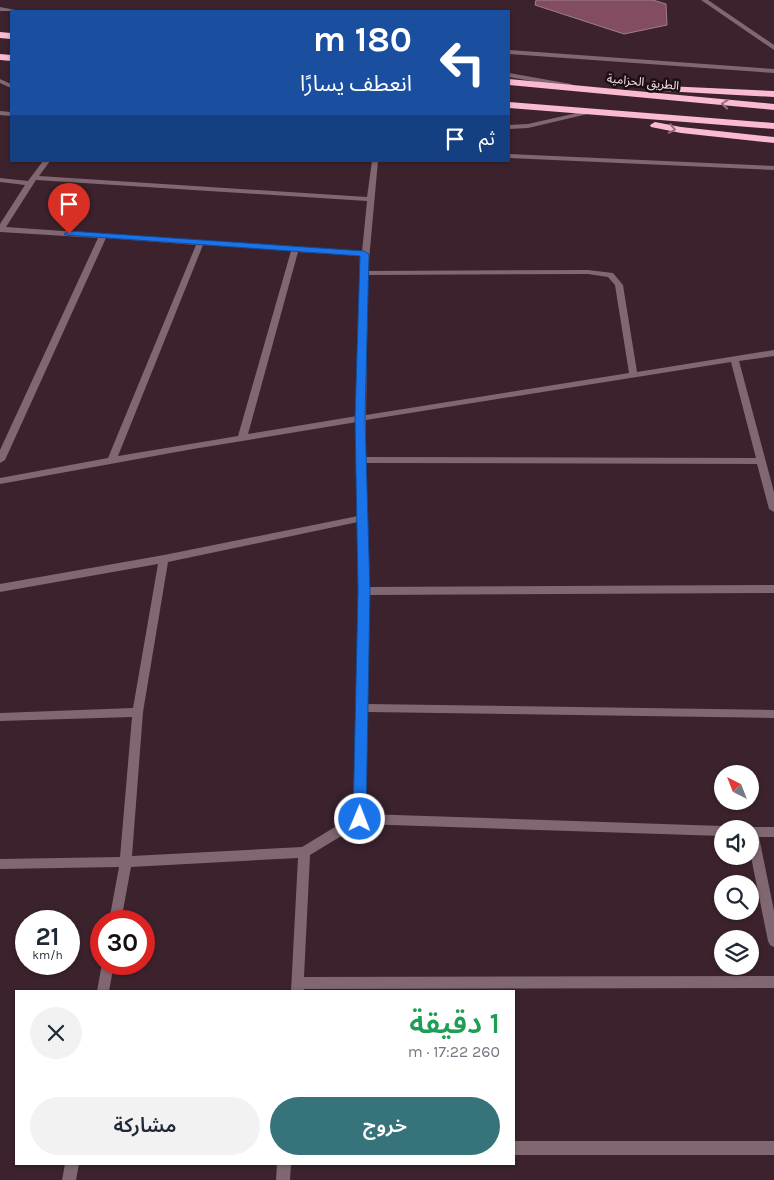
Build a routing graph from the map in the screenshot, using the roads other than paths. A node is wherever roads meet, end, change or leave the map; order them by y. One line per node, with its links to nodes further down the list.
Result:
1 (704, 0): 2 (street)
2 (774, 48)
3 (510, 52): 4 (street)
4 (774, 71)
5 (510, 75): 7 (street)
6 (510, 82): 7 (highway, الطريق الحزامية)
7 (590, 88): 8 (highway); 10 (highway, الطريق الحزامية, one-way to 7)
8 (774, 94)
9 (510, 105): 11 (highway)
10 (774, 107)
11 (590, 112): 12 (highway); 13 (street); 14 (highway, one-way to 14)
12 (774, 126)
13 (510, 127)
14 (774, 140)
15 (510, 156): 18 (street)
16 (46, 162): 20 (street)
17 (375, 162): 21 (street)
18 (774, 168)
19 (0, 180): 20 (street)
20 (32, 181): 21 (street); 22 (street)
21 (369, 199): 26 (street)
22 (0, 229): 23 (street)
23 (103, 236): 24 (street); 33 (street)
24 (200, 243): 25 (street); 34 (street)
25 (294, 249): 26 (street); 32 (street)
26 (364, 254): 27 (street)
27 (364, 273): 30 (street); 31 (street)
28 (774, 353): 29 (street)
29 (734, 359): 30 (street); 36 (street)
30 (633, 375): 31 (street)
31 (360, 418): 32 (street); 35 (street)
32 (242, 438): 34 (street)
33 (0, 460)
34 (112, 460): 37 (street)
35 (362, 460): 36 (street); 39 (street)
36 (761, 461): 38 (street)
37 (0, 481)
38 (774, 509)
39 (363, 518): 40 (street); 43 (street)
40 (164, 559): 41 (street); 45 (street)
41 (0, 588)
42 (774, 589): 43 (street)
43 (364, 591): 44 (street)
44 (362, 708): 46 (street); 48 (street)
45 (138, 712): 47 (street); 53 (street)
46 (774, 714)
47 (0, 717)
48 (360, 819): 49 (street); 52 (street)
49 (714, 831)
50 (759, 832): 51 (street)
51 (774, 832)
52 (304, 852): 53 (street); 60 (street)
53 (126, 862): 54 (street); 56 (street)
54 (0, 864)
55 (758, 865): 57 (street)
56 (118, 910)
57 (774, 941)
58 (106, 975): 61 (street)
59 (774, 982): 60 (street)
60 (298, 987)
61 (103, 990)
62 (515, 1148): 63 (street)
63 (774, 1148)
64 (72, 1165): 66 (street)
65 (284, 1165): 67 (street)
66 (69, 1180)
67 (283, 1180)

